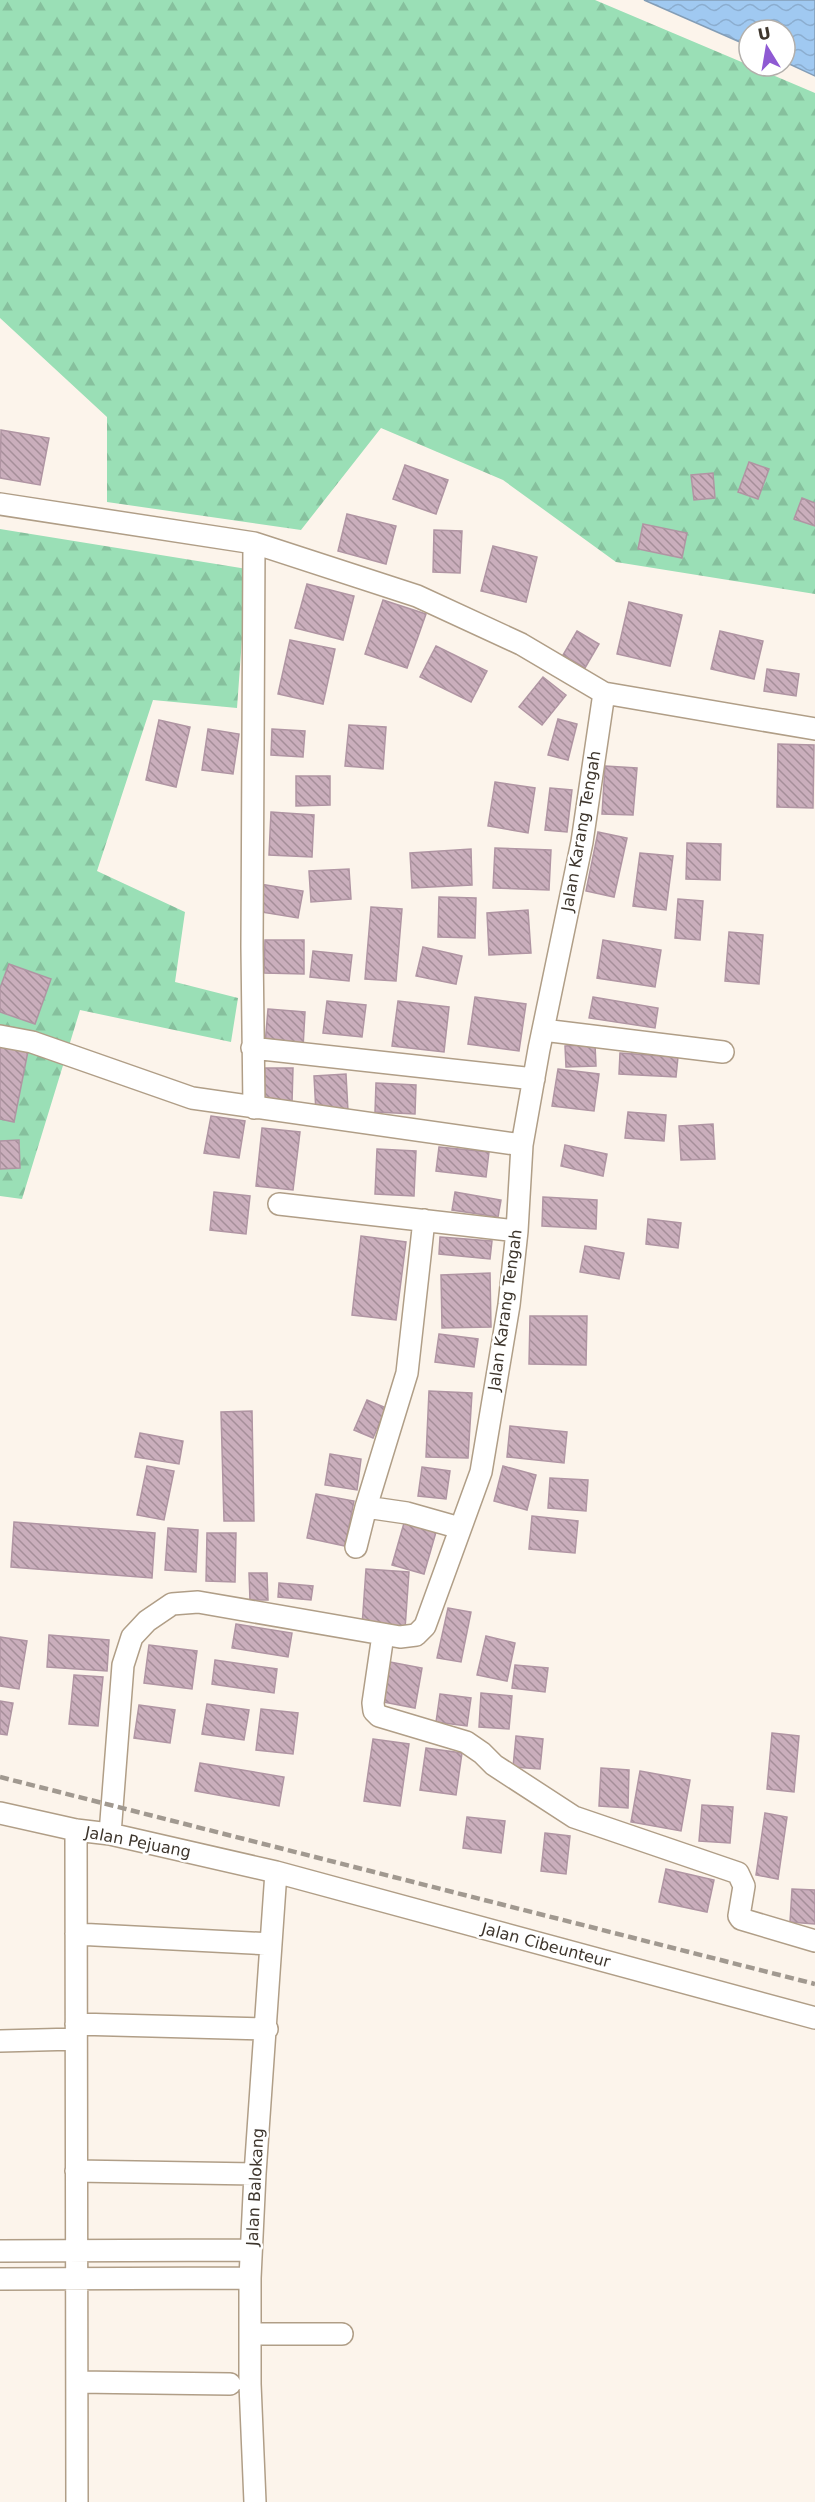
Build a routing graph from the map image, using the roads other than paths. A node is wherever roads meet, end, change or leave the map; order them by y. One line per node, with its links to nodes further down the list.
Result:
1 (0, 504): 2 (street)
2 (254, 543): 3 (street); 7 (street)
3 (604, 693): 4 (street); 5 (street, Jalan Karang Tengah)
4 (815, 729)
5 (543, 1030): 8 (street); 9 (street, Jalan Karang Tengah)
6 (0, 1036): 10 (street)
7 (252, 1048): 9 (street); 10 (street)
8 (723, 1052)
9 (534, 1079): 11 (street, Jalan Karang Tengah)
10 (254, 1108): 11 (street)
11 (522, 1145): 14 (street, Jalan Karang Tengah)
12 (279, 1204): 13 (street)
13 (424, 1220): 14 (street); 15 (street)
14 (518, 1231): 16 (street, Jalan Karang Tengah)
15 (366, 1507): 16 (street); 17 (street)
16 (460, 1528): 18 (street, Jalan Karang Tengah)
17 (356, 1547)
18 (383, 1635): 21 (street, Jalan Karang Tengah); 24 (street)
19 (0, 1813): 20 (street, Jalan Pejuang)
20 (76, 1830): 21 (street, Jalan Pejuang); 23 (street)
21 (110, 1834): 22 (street, Jalan Pejuang)
22 (276, 1872): 25 (street, Jalan Balokang); 26 (street, Jalan Cibeunteur)
23 (76, 1934): 25 (street); 28 (street)
24 (815, 1941)
25 (271, 1944): 27 (street, Jalan Balokang)
26 (815, 2018)
27 (267, 2029): 28 (street); 31 (street, Jalan Balokang)
28 (76, 2031): 29 (street); 30 (street)
29 (0, 2041)
30 (76, 2171): 31 (street); 34 (street)
31 (255, 2174): 32 (street, Jalan Balokang)
32 (251, 2250): 34 (street); 35 (street, Jalan Balokang)
33 (0, 2251): 34 (street)
34 (77, 2251): 37 (street)
35 (250, 2278): 37 (street); 38 (street, Jalan Balokang)
36 (0, 2279): 37 (street)
37 (77, 2279): 40 (street)
38 (250, 2334): 39 (street); 43 (street, Jalan Balokang)
39 (342, 2334)
40 (77, 2382): 41 (street); 42 (street)
41 (230, 2384)
42 (77, 2502)
43 (255, 2502)

